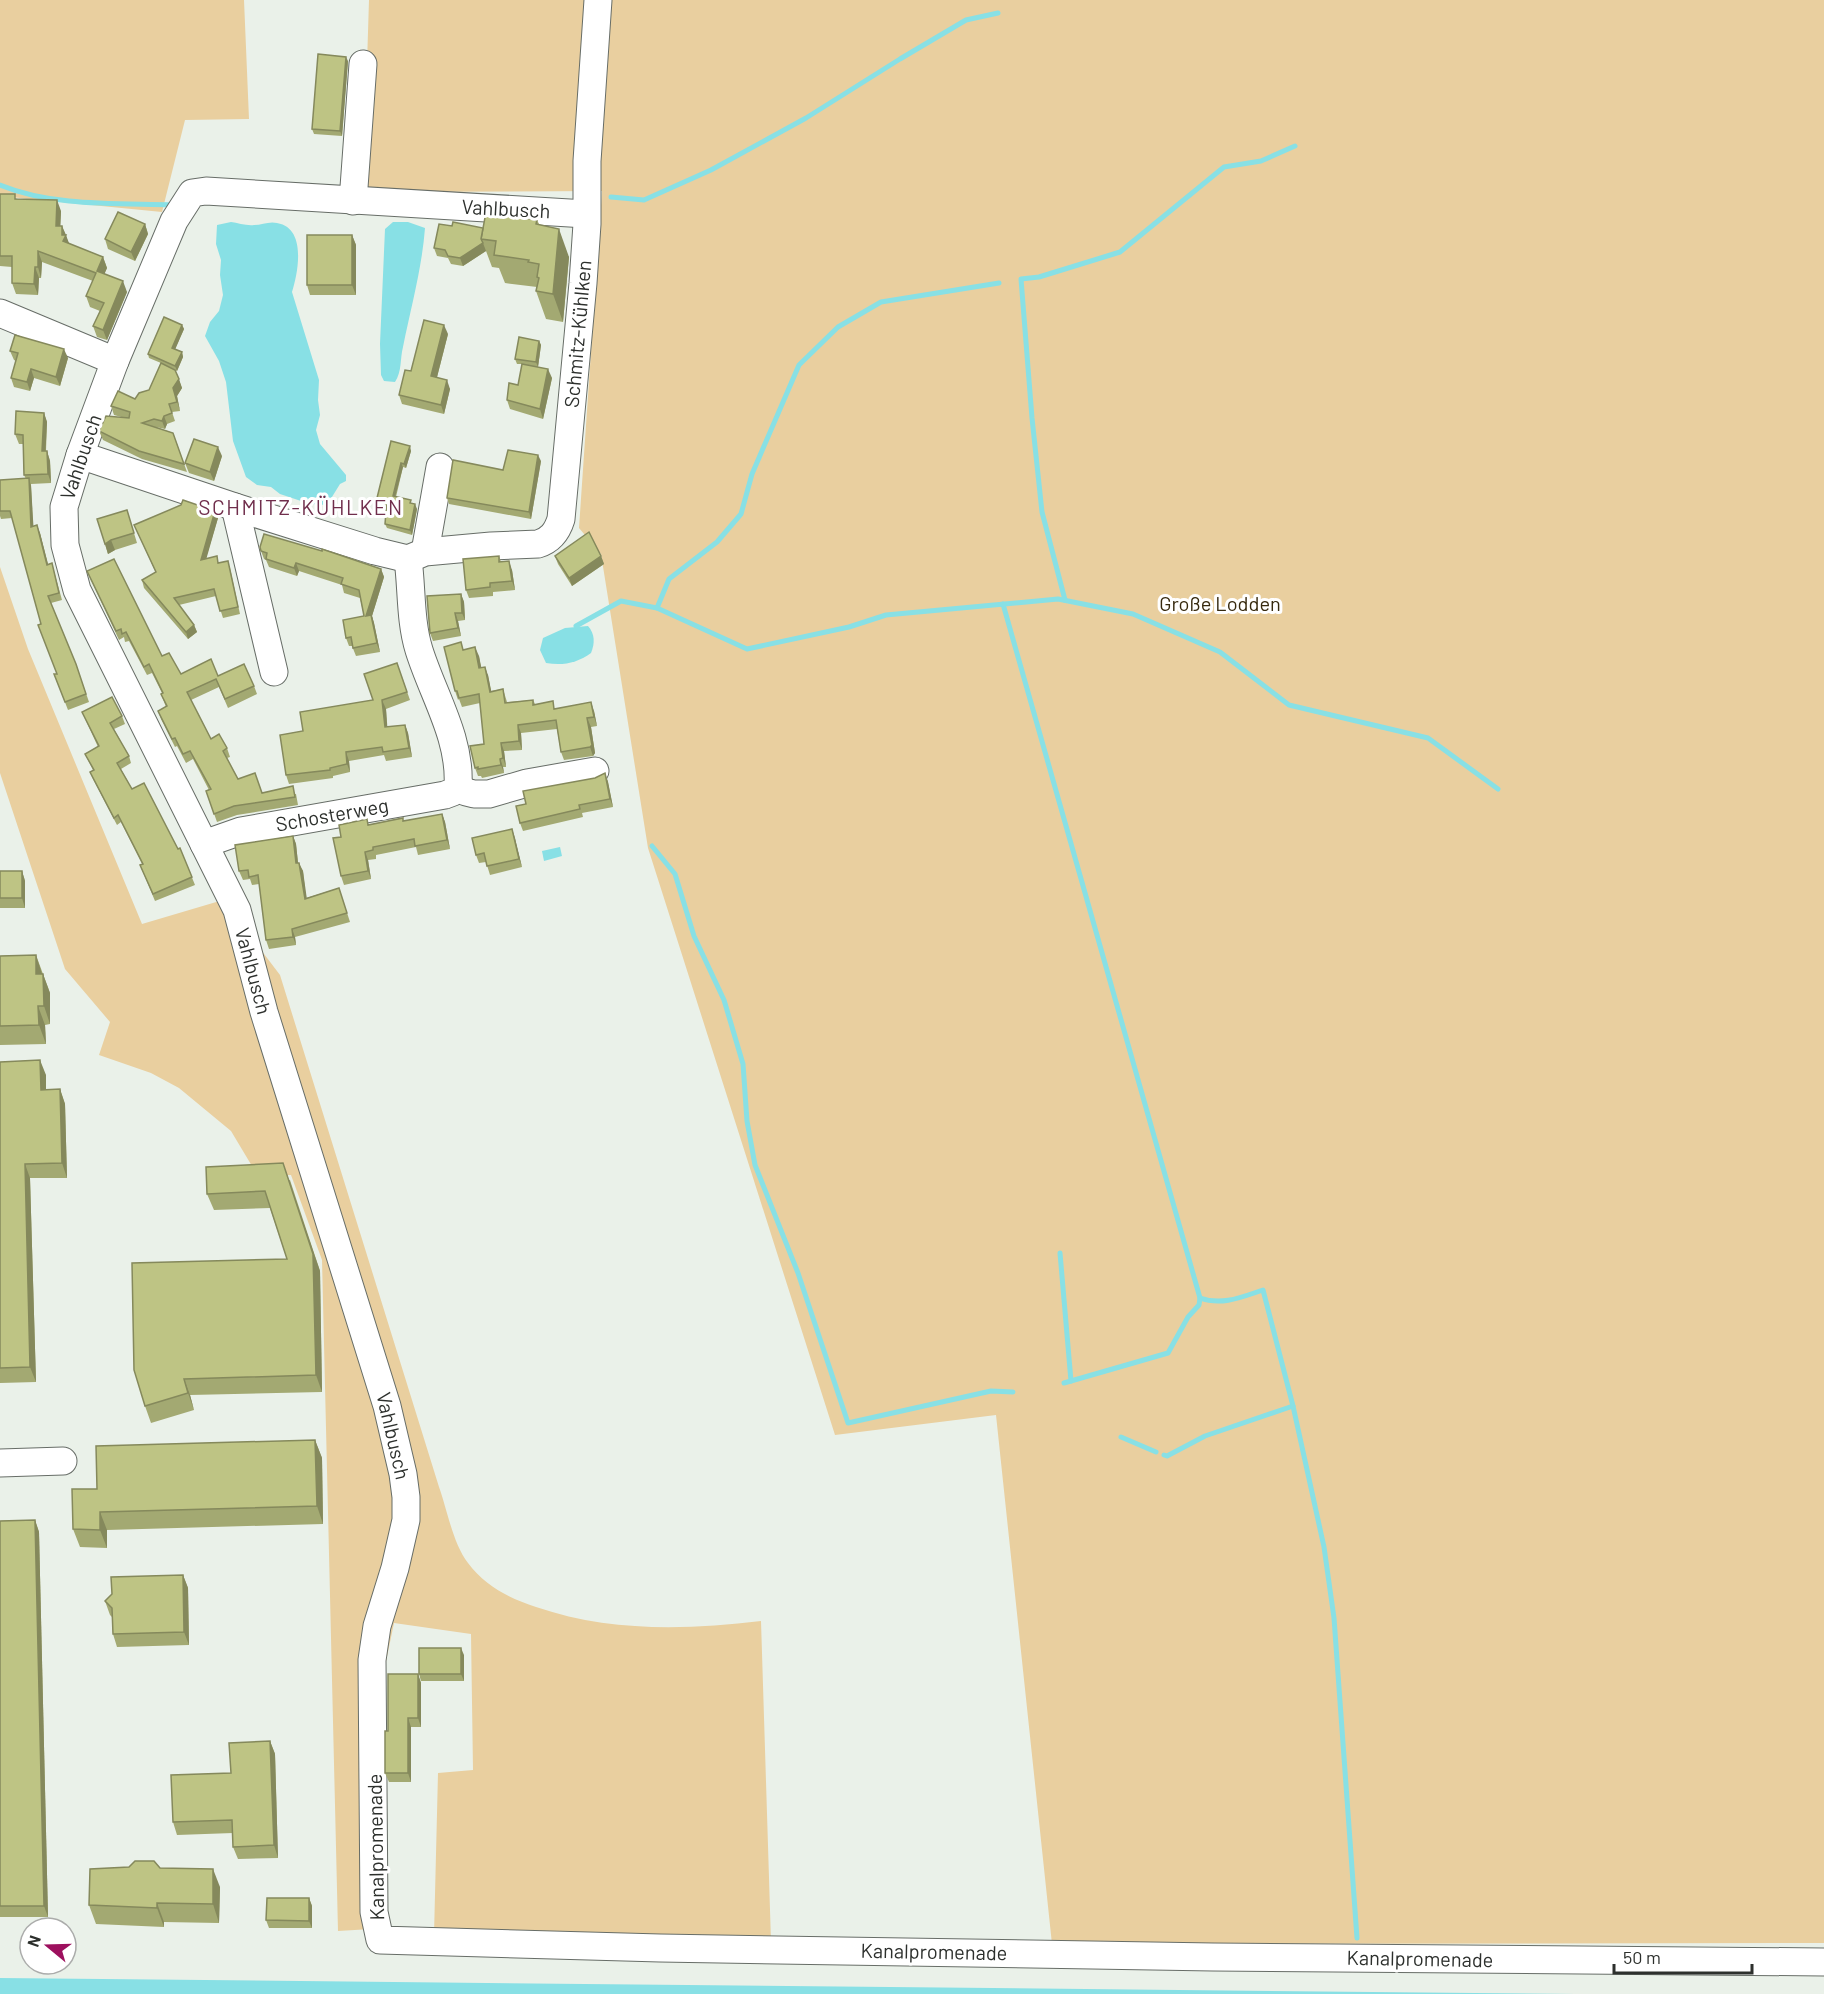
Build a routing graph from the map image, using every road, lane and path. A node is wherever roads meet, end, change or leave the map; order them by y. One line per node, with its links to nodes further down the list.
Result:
1 (598, 0): 4 (street, Schmitz-Kühlken)
2 (363, 64): 3 (street)
3 (353, 201): 4 (street, Vahlbusch); 6 (street, Vahlbusch)
4 (586, 214): 10 (street, Schmitz-Kühlken)
5 (0, 313): 6 (street)
6 (115, 361): 7 (street, Vahlbusch)
7 (80, 455): 9 (street, Schmitz-Kühlken); 14 (street, Vahlbusch)
8 (440, 473): 10 (street)
9 (235, 507): 10 (street, Schmitz-Kühlken); 11 (street)
10 (416, 556): 13 (street)
11 (274, 672)
12 (596, 771): 13 (street)
13 (458, 786): 14 (street, Schosterweg)
14 (204, 844): 17 (street, Vahlbusch)
15 (63, 1461): 16 (street)
16 (0, 1463)
17 (384, 1606): 18 (street, Kanalpromenade)
18 (1824, 1962)

